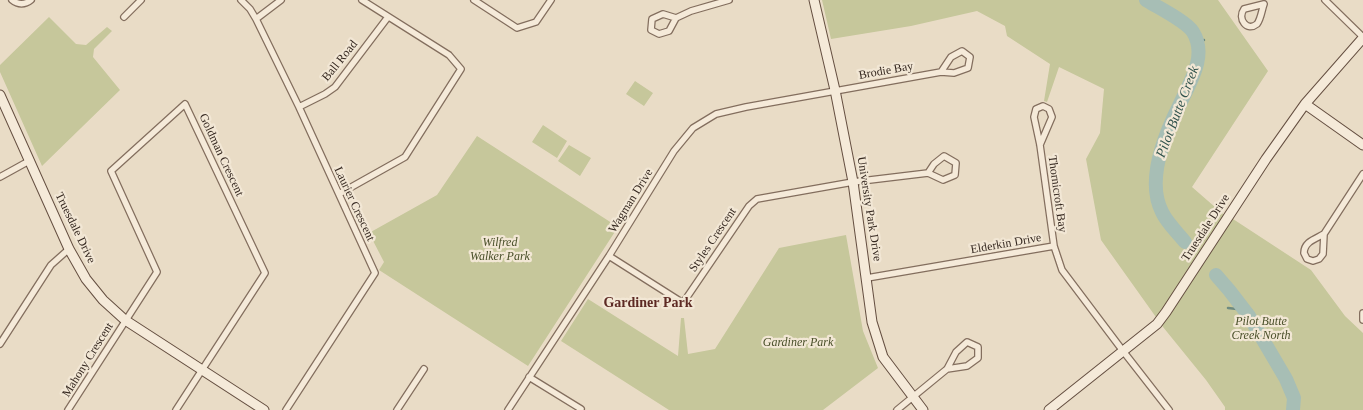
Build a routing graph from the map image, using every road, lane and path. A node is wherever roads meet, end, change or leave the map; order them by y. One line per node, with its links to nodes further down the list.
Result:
1 (12, 0): 2 (street)
2 (31, 0)
3 (142, 0): 13 (street)
4 (242, 0): 16 (street, Laurier Crescent)
5 (281, 0): 16 (street)
6 (362, 0): 14 (street)
7 (474, 0): 8 (street)
8 (551, 0)
9 (729, 0): 15 (street)
10 (814, 0): 19 (street, University Park Drive)
11 (1325, 0): 17 (street)
12 (1266, 2): 12 (street)
13 (124, 17)
14 (388, 17): 22 (street, Ball Road); 30 (street)
15 (676, 18): 15 (street)
16 (256, 19): 22 (street, Laurier Crescent)
17 (1363, 38): 21 (street, Truesdale Drive)
18 (941, 72): 18 (street, Brodie Bay); 19 (street, Brodie Bay)
19 (835, 90): 29 (street, University Park Drive); 34 (street, Wagman Drive)
20 (0, 95): 25 (street, Truesdale Drive)
21 (1304, 104): 23 (street); 40 (street, Truesdale Drive)
22 (299, 106): 30 (street, Laurier Crescent)
23 (1363, 144)
24 (1040, 145): 24 (street, Thornicroft Bay); 32 (street, Thornicroft Bay)
25 (29, 161): 28 (street); 33 (street, Truesdale Drive)
26 (928, 173): 26 (street); 29 (street)
27 (1363, 174): 31 (street)
28 (0, 177)
29 (853, 182): 34 (street, Styles Crescent); 35 (street, University Park Drive)
30 (339, 194): 49 (street, Laurier Crescent)
31 (1324, 234): 31 (street)
32 (1054, 246): 35 (street, Elderkin Drive); 40 (street, Elderkin Drive)
33 (69, 249): 37 (street, Truesdale Drive); 39 (street)
34 (609, 256): 44 (street, Wagman Drive)
35 (867, 278): 45 (street, University Park Drive)
36 (1363, 313): 38 (street)
37 (125, 320): 43 (street, Truesdale Drive); 43 (street, Goldman Crescent); 46 (street, Mahony Crescent)
38 (1363, 320)
39 (0, 344)
40 (1123, 351): 55 (street, Truesdale Drive); 56 (street, Elderkin Drive)
41 (424, 369): 50 (street)
42 (947, 369): 42 (street); 45 (street)
43 (202, 370): 47 (street); 48 (street, Truesdale Drive)
44 (529, 377): 51 (street, Wagman Drive); 52 (street)
45 (913, 398): 53 (street); 54 (street, University Park Drive)
46 (68, 410)
47 (176, 410)
48 (264, 410)
49 (286, 410)
50 (397, 410)
51 (508, 410)
52 (582, 410)
53 (897, 410)
54 (923, 410)
55 (1049, 410)
56 (1169, 410)

